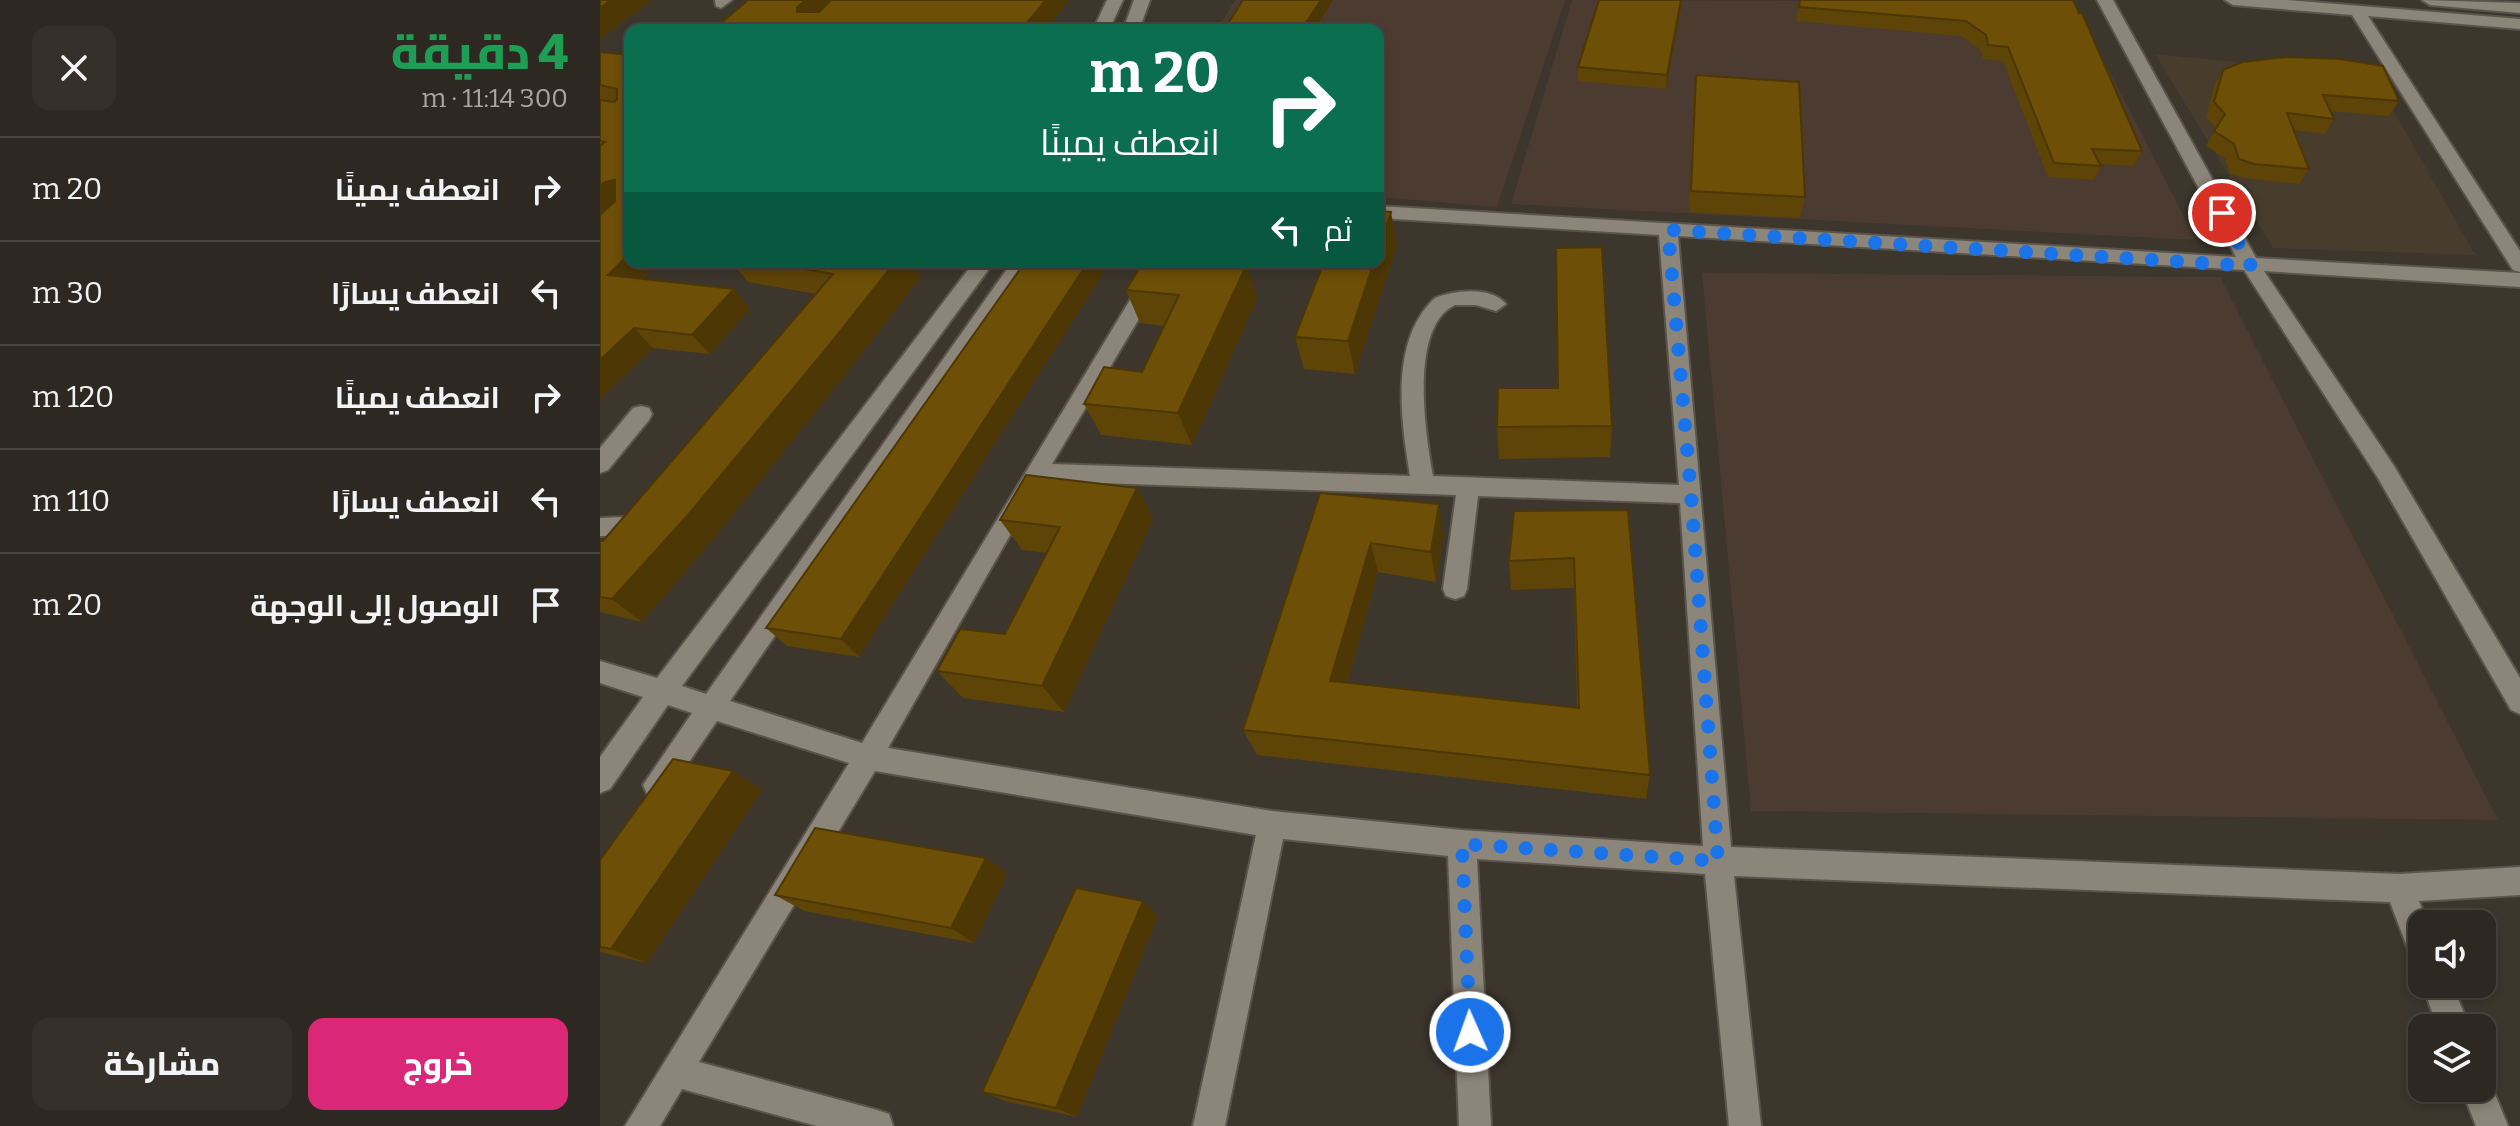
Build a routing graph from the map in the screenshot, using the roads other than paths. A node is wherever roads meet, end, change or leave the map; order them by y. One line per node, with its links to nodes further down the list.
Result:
1 (1115, 0): 8 (street)
2 (1142, 0): 9 (street)
3 (2105, 0): 13 (street)
4 (2233, 0): 7 (street)
5 (2430, 0): 6 (street)
6 (2520, 8)
7 (2358, 12): 10 (street); 14 (street)
8 (1104, 24)
9 (1133, 24)
10 (2520, 24)
11 (1384, 212): 12 (street)
12 (1668, 230): 13 (street); 25 (street)
13 (2251, 266): 18 (street); 31 (street)
14 (2520, 266)
15 (980, 268): 30 (street)
16 (1018, 268): 32 (street)
17 (1159, 268): 22 (street)
18 (2520, 280)
19 (1496, 304): 23 (street)
20 (641, 414): 21 (street)
21 (600, 464)
22 (1035, 472): 23 (street); 33 (street)
23 (1423, 487): 24 (street)
24 (1468, 487): 25 (street); 28 (street)
25 (1691, 494): 38 (street)
26 (659, 503): 27 (street)
27 (600, 527)
28 (1455, 589)
29 (600, 672): 30 (street)
30 (662, 692): 32 (street); 34 (street)
31 (2520, 702)
32 (711, 710): 33 (street); 35 (street)
33 (868, 757): 36 (street); 42 (street)
34 (600, 780)
35 (642, 805)
36 (1272, 824): 37 (street); 46 (street)
37 (1462, 844): 38 (street); 47 (street)
38 (1718, 861): 40 (street); 48 (street)
39 (2520, 881): 40 (street)
40 (2399, 888): 41 (street)
41 (2408, 911)
42 (677, 1072): 44 (street); 45 (street)
43 (2483, 1102): 49 (street)
44 (641, 1126)
45 (877, 1126)
46 (1209, 1126)
47 (1475, 1126)
48 (1745, 1126)
49 (2492, 1126)

